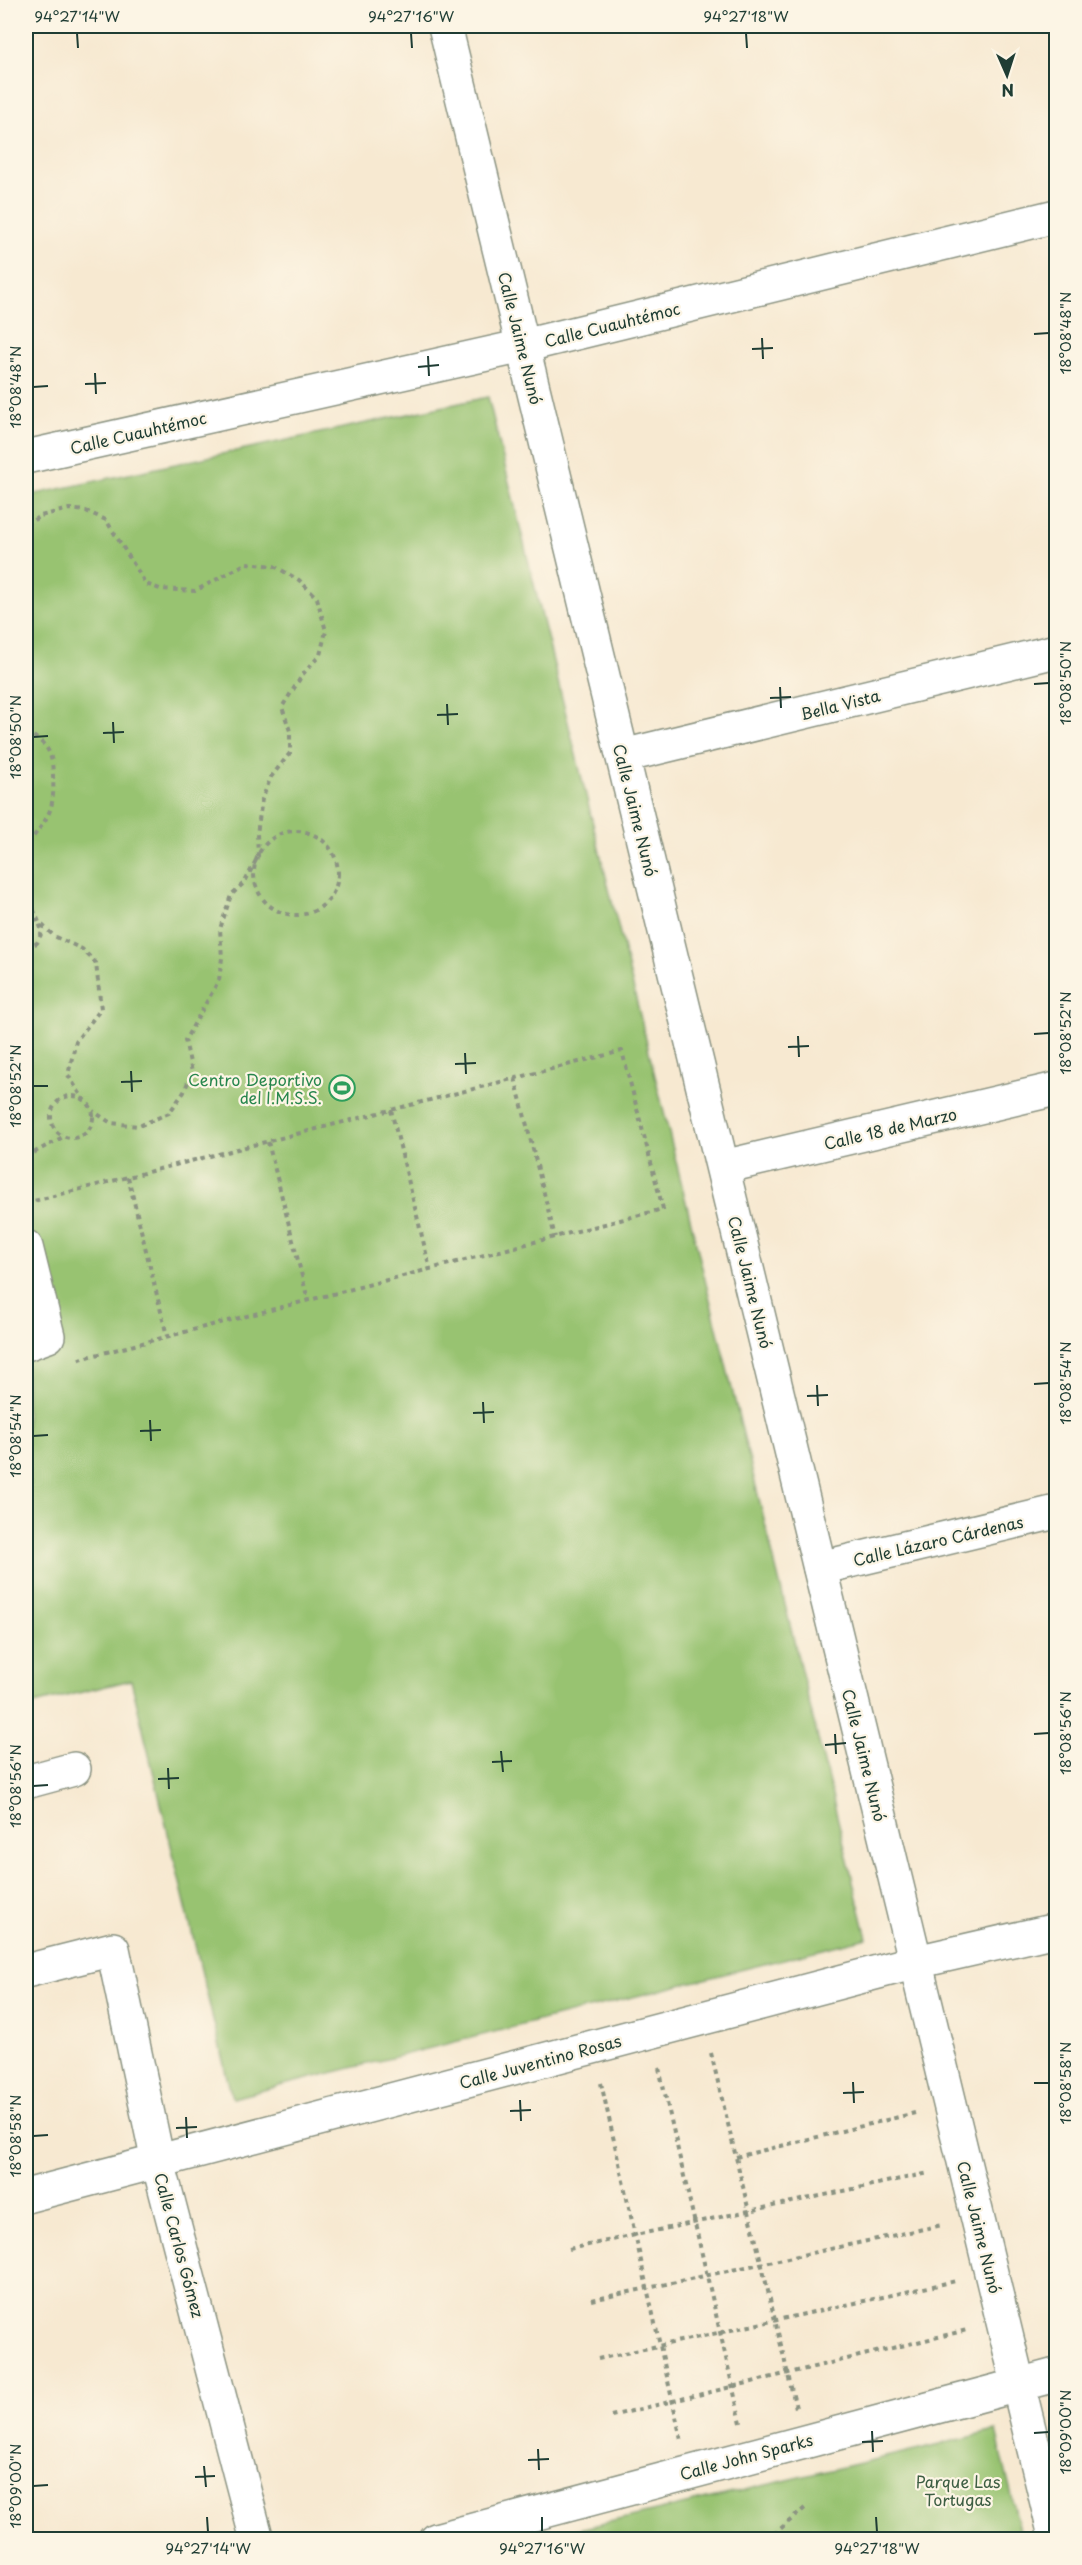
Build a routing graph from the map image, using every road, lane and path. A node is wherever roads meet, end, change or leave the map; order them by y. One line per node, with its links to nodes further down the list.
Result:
1 (445, 26): 3 (street, Calle Jaime Nunó)
2 (1056, 216): 3 (street, Calle Cuauhtémoc)
3 (523, 346): 4 (street, Calle Cuauhtémoc); 8 (street, Calle Jaime Nunó)
4 (26, 457)
5 (26, 525): 10 (path)
6 (1056, 651): 8 (street, Bella Vista)
7 (26, 731): 9 (path)
8 (623, 756): 23 (street, Calle Jaime Nunó)
9 (26, 846)
10 (258, 856): 10 (path); 19 (path)
11 (26, 893): 13 (path)
12 (26, 914): 13 (path)
13 (39, 922): 14 (path); 17 (path)
14 (26, 948)
15 (515, 1078): 18 (path); 26 (path); 26 (path)
16 (1056, 1089): 23 (street, Calle 18 de Marzo)
17 (84, 1100): 19 (path); 20 (path)
18 (391, 1110): 21 (path); 28 (path)
19 (93, 1111): 20 (path)
20 (63, 1137): 22 (path)
21 (268, 1142): 24 (path); 29 (path)
22 (26, 1157)
23 (723, 1167): 33 (street, Calle Jaime Nunó)
24 (128, 1177): 25 (path); 30 (path)
25 (26, 1203)
26 (555, 1237): 28 (path)
27 (26, 1246): 31 (street)
28 (430, 1269): 29 (path)
29 (308, 1300): 30 (path)
30 (167, 1336): 31 (path)
31 (32, 1342)
32 (1056, 1512): 33 (street, Calle Lázaro Cárdenas)
33 (820, 1568): 37 (street, Calle Jaime Nunó)
34 (74, 1769): 35 (street)
35 (26, 1782)
36 (1056, 1930): 37 (street, Calle Juventino Rosas)
37 (916, 1962): 39 (street, Calle Juventino Rosas); 42 (street, Calle Jaime Nunó)
38 (26, 1971): 44 (street, Calle Carlos Gómez)
39 (703, 2018): 40 (street, Calle Juventino Rosas); 43 (path)
40 (651, 2031): 41 (street, Calle Juventino Rosas); 49 (path)
41 (592, 2047): 44 (street, Calle Juventino Rosas); 50 (path)
42 (951, 2104): 43 (path); 45 (street, Calle Jaime Nunó)
43 (736, 2157): 47 (path)
44 (159, 2162): 46 (street, Calle Juventino Rosas); 72 (street, Calle Carlos Gómez)
45 (965, 2165): 47 (path); 48 (street, Calle Jaime Nunó)
46 (26, 2196)
47 (749, 2211): 49 (path); 52 (path)
48 (978, 2217): 52 (path); 53 (street, Calle Jaime Nunó)
49 (695, 2222): 50 (path); 54 (path)
50 (635, 2235): 51 (path); 55 (path)
51 (569, 2248)
52 (762, 2264): 54 (path); 57 (path)
53 (992, 2273): 57 (path); 58 (street, Calle Jaime Nunó)
54 (707, 2276): 55 (path); 59 (path)
55 (647, 2289): 56 (path); 60 (path)
56 (592, 2300)
57 (775, 2320): 59 (path); 63 (path)
58 (1003, 2322): 63 (path); 64 (street, Calle Jaime Nunó)
59 (720, 2332): 60 (path); 65 (path)
60 (660, 2345): 61 (path); 66 (path)
61 (598, 2359)
62 (1056, 2374): 64 (street, Calle John Sparks)
63 (788, 2375): 65 (path); 68 (path)
64 (1018, 2384): 68 (street, Calle John Sparks); 75 (street, Calle Jaime Nunó)
65 (732, 2385): 66 (path); 69 (path)
66 (672, 2401): 67 (path); 70 (path)
67 (611, 2416)
68 (803, 2441): 69 (street, Calle John Sparks)
69 (749, 2456): 70 (street, Calle John Sparks)
70 (688, 2472): 73 (street, Calle John Sparks)
71 (805, 2508): 74 (path)
72 (257, 2540)
73 (436, 2540)
74 (767, 2540)
75 (1056, 2540)

